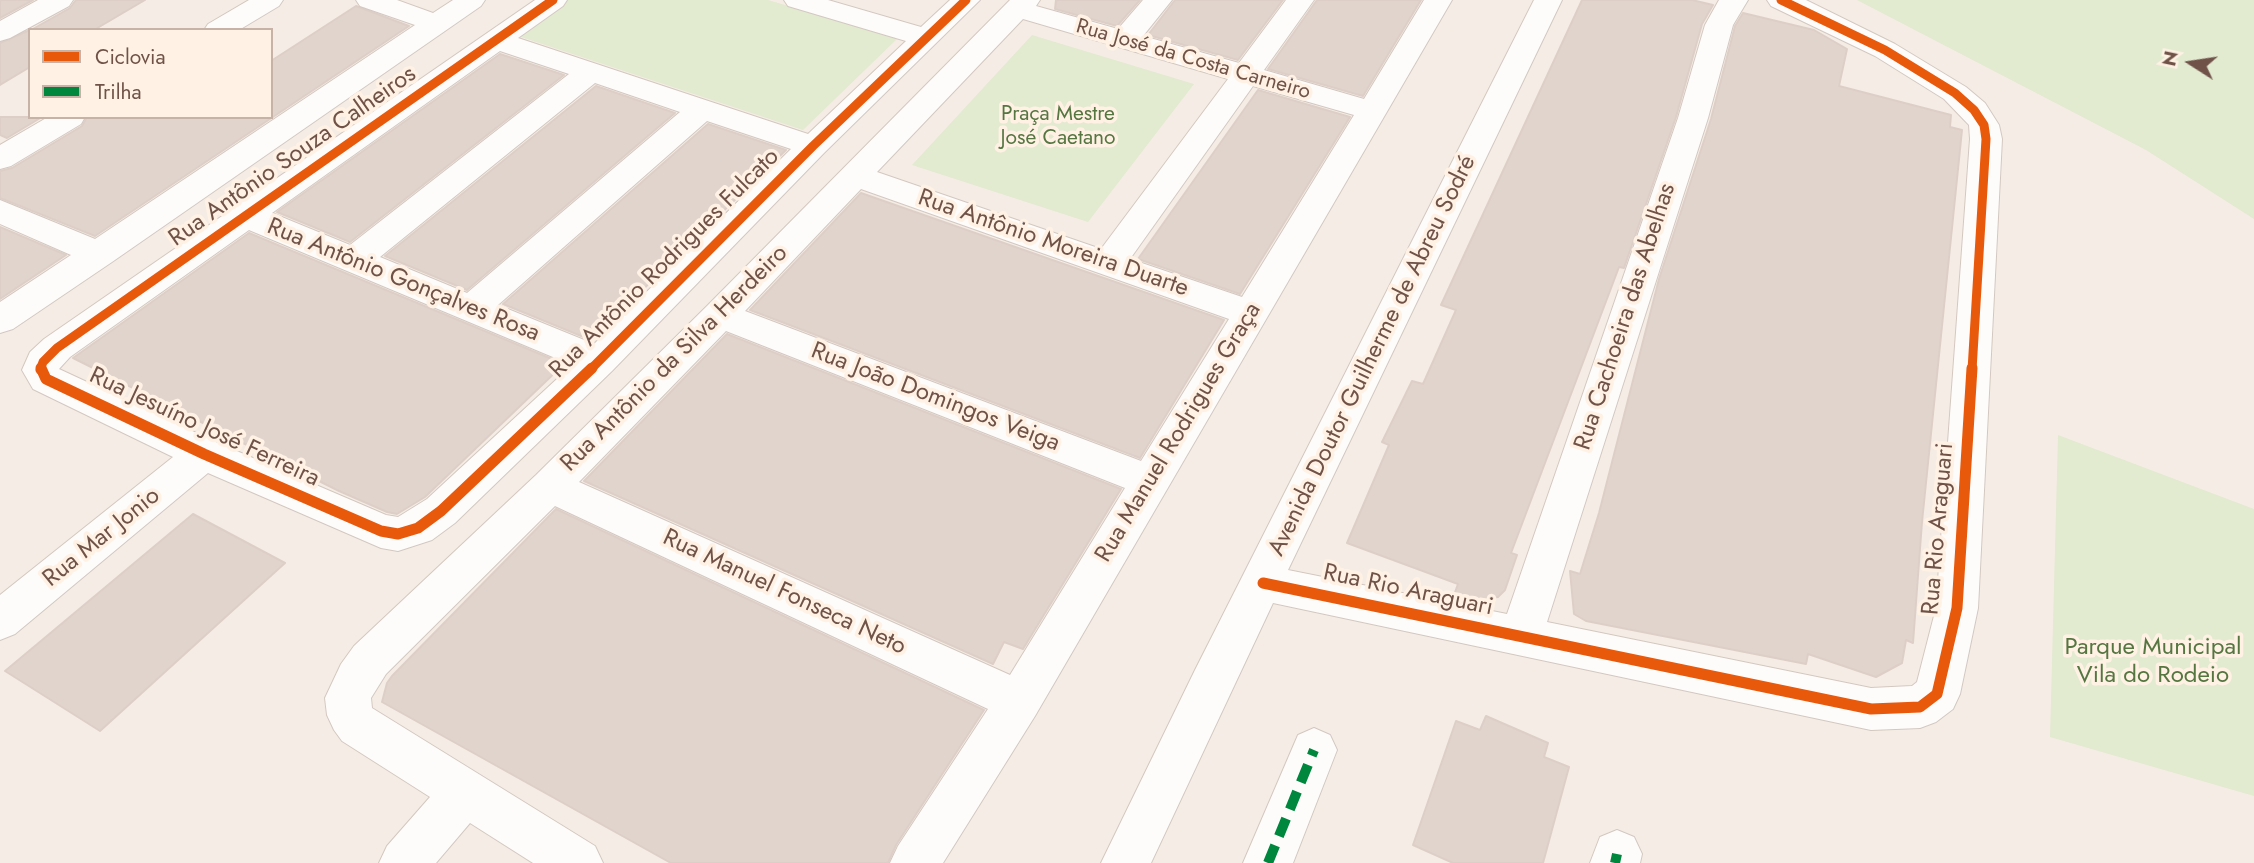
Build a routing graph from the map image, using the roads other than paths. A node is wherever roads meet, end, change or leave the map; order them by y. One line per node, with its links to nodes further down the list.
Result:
1 (59, 0): 17 (street)
2 (269, 0): 16 (street)
3 (370, 0): 15 (street)
4 (471, 0): 15 (street)
5 (553, 0): 19 (street, Rua Antônio Souza Calheiros)
6 (966, 0): 18 (street, Rua Antônio Rodrigues Fulcato)
7 (1158, 0): 20 (street)
8 (1300, 0): 22 (street)
9 (1438, 0): 24 (street, Rua Manuel Rodrigues Graça)
10 (1548, 0): 44 (street, Avenida Doutor Guilherme de Abreu Sodré)
11 (1734, 0): 46 (street, Rua Cachoeira das Abelhas)
12 (1781, 0): 46 (street, Rua Rio Araguari)
13 (814, 2): 18 (street)
14 (1021, 5): 20 (street, Rua José da Costa Carneiro); 28 (street, Rua Antônio da Silva Herdeiro)
15 (436, 23): 31 (street)
16 (221, 28)
17 (0, 32)
18 (927, 38): 26 (street, Rua Antônio Rodrigues Fulcato)
19 (496, 40): 21 (street); 30 (street, Rua Antônio Souza Calheiros)
20 (1124, 40): 22 (street, Rua José da Costa Carneiro)
21 (589, 73): 23 (street); 32 (street)
22 (1246, 75): 24 (street, Rua José da Costa Carneiro); 33 (street)
23 (701, 110): 26 (street); 34 (street)
24 (1370, 110): 35 (street, Rua Manuel Rodrigues Graça)
25 (67, 119): 27 (street)
26 (813, 146): 39 (street, Rua Antônio Rodrigues Fulcato)
27 (0, 159)
28 (855, 176): 33 (street, Rua Antônio Moreira Duarte); 36 (street, Rua Antônio da Silva Herdeiro)
29 (0, 211): 31 (street)
30 (247, 216): 32 (street, Rua Antônio Gonçalves Rosa); 38 (street, Rua Antônio Souza Calheiros)
31 (100, 254): 37 (street)
32 (354, 260): 34 (street, Rua Antônio Gonçalves Rosa)
33 (1108, 264): 35 (street, Rua Antônio Moreira Duarte)
34 (471, 308): 39 (street, Rua Antônio Gonçalves Rosa)
35 (1251, 313): 41 (street, Rua Manuel Rodrigues Graça)
36 (720, 315): 41 (street, Rua João Domingos Veiga); 42 (street, Rua Antônio da Silva Herdeiro)
37 (0, 320)
38 (57, 348): 40 (street, Rua Jesuíno José Ferreira)
39 (599, 361): 43 (street, Rua Antônio Rodrigues Fulcato)
40 (204, 454): 43 (street, Rua Jesuíno José Ferreira); 45 (street, Rua Mar Jonio)
41 (1150, 481): 47 (street, Rua Manuel Rodrigues Graça)
42 (550, 486): 47 (street, Rua Manuel Fonseca Neto); 49 (street, Rua Antônio da Silva Herdeiro)
43 (381, 531)
44 (1263, 583): 46 (street, Rua Rio Araguari); 53 (street, Avenida Doutor Guilherme de Abreu Sodré)
45 (0, 621)
46 (1521, 636)
47 (1019, 701): 52 (street, Rua Manuel Rodrigues Graça)
48 (1314, 750): 54 (street)
49 (465, 793): 50 (street); 51 (street)
50 (404, 863)
51 (578, 863)
52 (915, 863)
53 (1126, 863)
54 (1268, 863)

